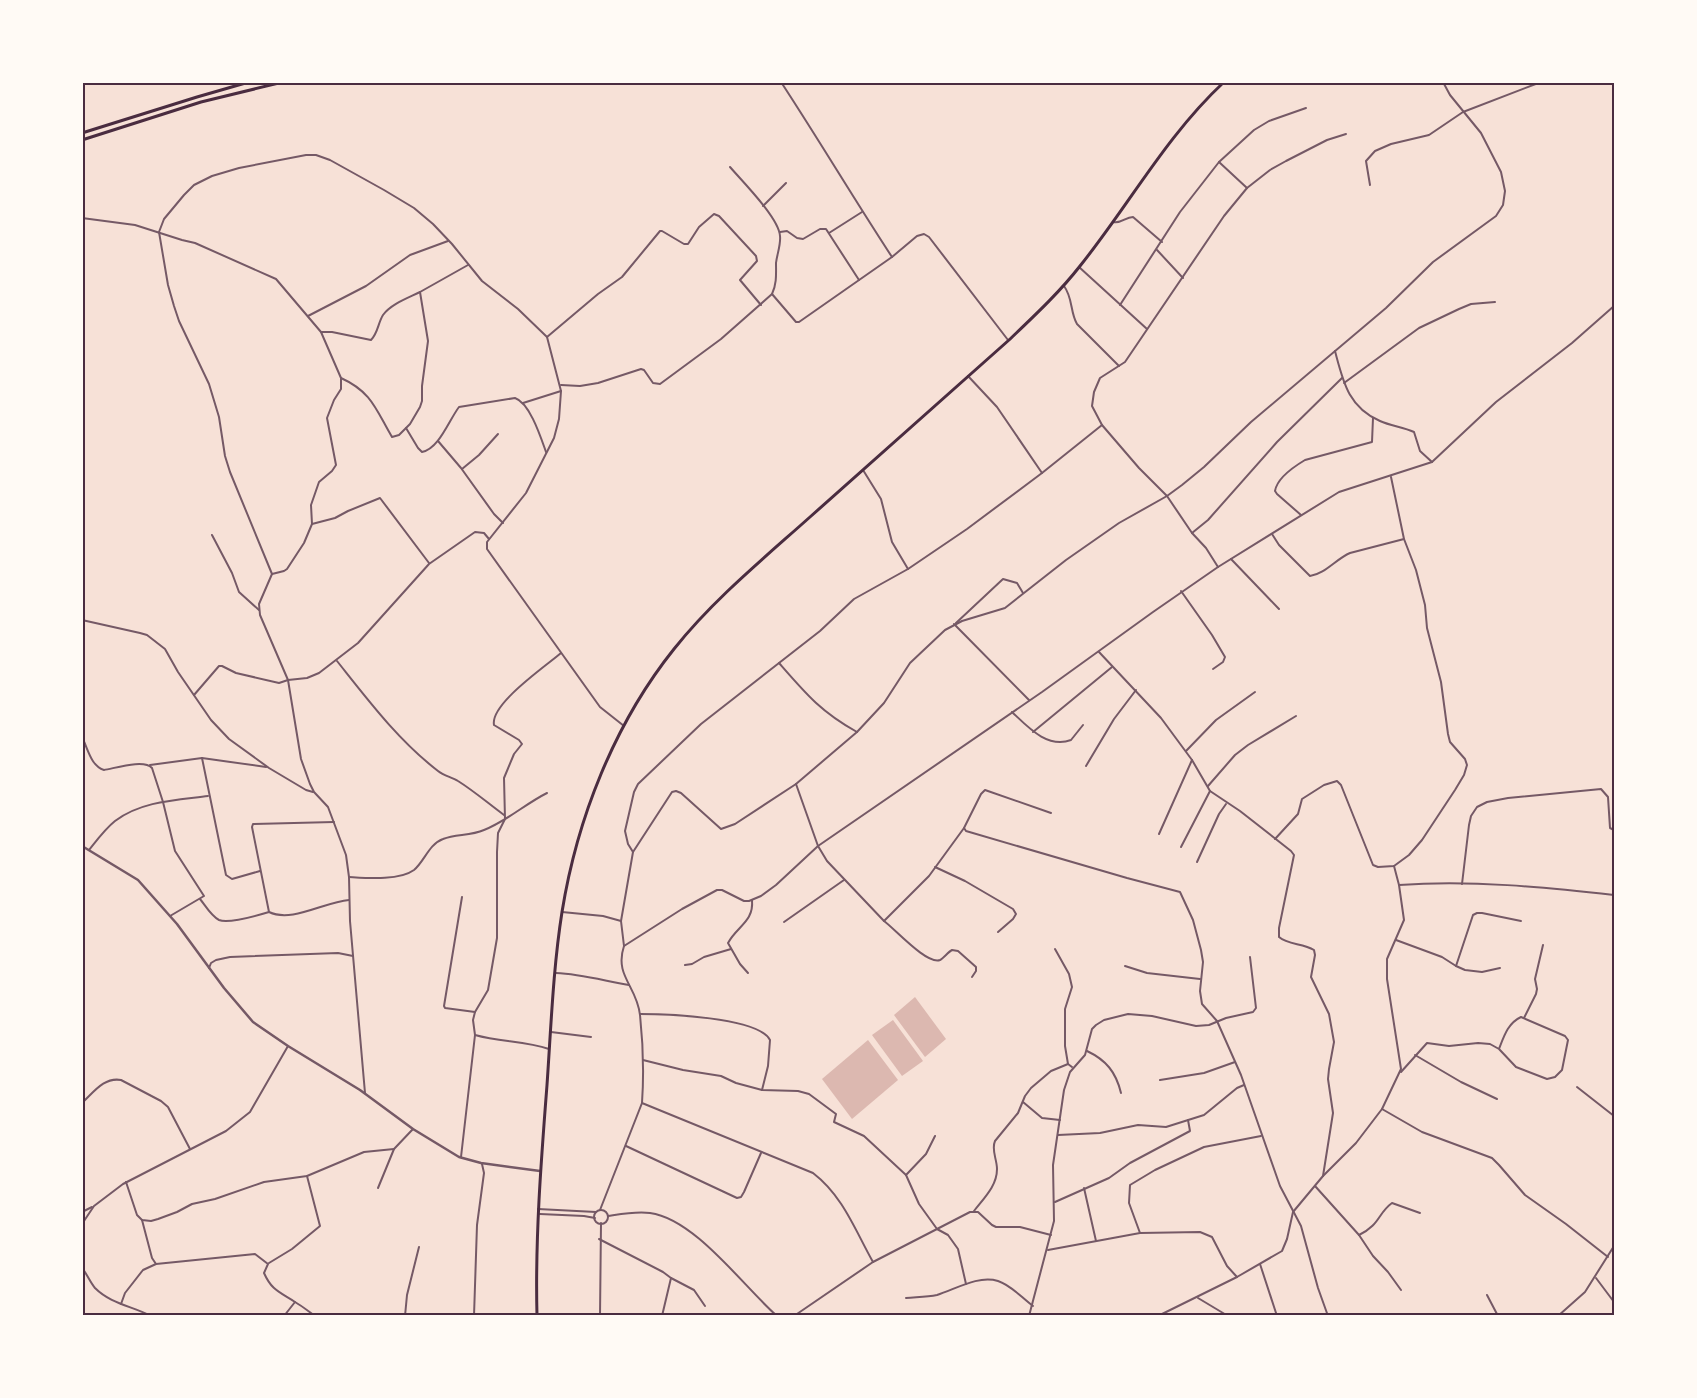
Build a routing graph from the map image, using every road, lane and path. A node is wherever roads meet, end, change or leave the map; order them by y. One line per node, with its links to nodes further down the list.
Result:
1 (249, 82): 9 (main road)
2 (283, 82): 11 (main road)
3 (781, 82): 18 (street)
4 (1224, 82): 20 (main road)
5 (1443, 82): 8 (street)
6 (1541, 82): 8 (street)
7 (1306, 108): 12 (street)
8 (1463, 112): 15 (street); 44 (street)
9 (82, 133)
10 (1346, 134): 16 (street)
11 (82, 140)
12 (1219, 162): 16 (street); 25 (street)
13 (730, 167): 17 (street)
14 (786, 183): 17 (street)
15 (1370, 185)
16 (1247, 188): 30 (street)
17 (763, 206): 22 (street)
18 (862, 212): 23 (street); 27 (street)
19 (82, 218): 21 (street)
20 (1112, 222): 25 (street); 29 (main road)
21 (159, 232): 24 (street); 39 (street); 77 (street)
22 (779, 232): 23 (street); 34 (street)
23 (829, 233): 31 (street)
24 (449, 240): 28 (street); 39 (street)
25 (1162, 242): 26 (street)
26 (1157, 250): 30 (street); 37 (street)
27 (892, 256): 31 (street); 43 (street)
28 (468, 265): 33 (street); 42 (street)
29 (1079, 267): 32 (main road); 37 (street)
30 (1183, 278): 40 (street)
31 (859, 280): 34 (street)
32 (1063, 285): 43 (main road); 45 (street)
33 (420, 292): 41 (street); 55 (street)
34 (772, 294): 36 (street)
35 (1495, 302): 49 (street)
36 (761, 305): 42 (street); 50 (street)
37 (1120, 305): 40 (street)
38 (1614, 307): 59 (street)
39 (308, 316): 41 (street)
40 (1147, 329): 45 (street)
41 (321, 332): 47 (street)
42 (547, 337): 50 (street)
43 (1009, 340): 46 (main road)
44 (1335, 350): 48 (street); 64 (street)
45 (1119, 366): 54 (street)
46 (968, 376): 61 (main road); 62 (street)
47 (341, 378): 55 (street); 67 (street)
48 (1342, 378): 49 (street); 68 (street)
49 (1344, 383): 53 (street)
50 (561, 385): 51 (street)
51 (561, 390): 52 (street); 58 (street)
52 (523, 403): 57 (street); 58 (street)
53 (1373, 418): 59 (street); 65 (street)
54 (1102, 425): 62 (street); 64 (street)
55 (406, 428): 57 (street)
56 (498, 434): 60 (street)
57 (438, 440): 60 (street)
58 (546, 453): 66 (street)
59 (1432, 462): 63 (street)
60 (462, 469): 66 (street)
61 (863, 470): 76 (street); 98 (main road)
62 (1042, 473): 76 (street)
63 (1391, 477): 65 (street); 72 (street)
64 (1167, 496): 68 (street); 79 (street)
65 (1301, 515): 69 (street)
66 (503, 523): 71 (street)
67 (312, 524): 74 (street); 77 (street)
68 (1192, 533): 75 (street)
69 (1272, 534): 72 (street); 73 (street)
70 (212, 535): 80 (street)
71 (489, 539): 74 (street); 85 (street)
72 (1404, 539): 130 (street)
73 (1231, 559): 75 (street); 81 (street)
74 (430, 564): 86 (street)
75 (1218, 567): 78 (street)
76 (908, 569): 87 (street)
77 (272, 574): 80 (street)
78 (1181, 591): 84 (street); 89 (street)
79 (1024, 593): 83 (street); 83 (street)
80 (259, 610): 90 (street)
81 (1279, 610)
82 (82, 620): 93 (street)
83 (954, 624): 94 (street); 99 (street)
84 (1099, 652): 88 (street); 94 (street)
85 (561, 653): 98 (street); 117 (street)
86 (337, 660): 90 (street); 117 (street)
87 (779, 664): 99 (street); 128 (street)
88 (1112, 667): 91 (street); 100 (street)
89 (1213, 669)
90 (288, 680): 93 (street); 111 (street)
91 (1136, 690): 102 (street); 106 (street)
92 (1254, 692): 102 (street)
93 (194, 696): 107 (street)
94 (1029, 700): 95 (street)
95 (1012, 712): 100 (street); 125 (street)
96 (1296, 716): 109 (street)
97 (1083, 725): 100 (street)
98 (624, 727): 143 (main road)
99 (858, 732): 108 (street)
100 (1033, 732)
101 (82, 737): 105 (street)
102 (1186, 751): 104 (street)
103 (202, 758): 105 (street); 107 (street); 113 (street)
104 (1192, 760): 109 (street); 122 (street)
105 (150, 765): 114 (street)
106 (1086, 766)
107 (269, 768): 111 (street)
108 (796, 784): 125 (street); 128 (street)
109 (1208, 786): 110 (street)
110 (1210, 791): 115 (street); 126 (street)
111 (314, 792): 119 (street)
112 (547, 793): 118 (street)
113 (208, 796): 114 (street); 132 (street)
114 (163, 802): 127 (street); 139 (street)
115 (1227, 803): 123 (street); 129 (street)
116 (1051, 813): 120 (street)
117 (504, 815): 118 (street)
118 (505, 818): 133 (street); 167 (street)
119 (334, 822): 132 (street); 133 (street)
120 (964, 828): 131 (street); 165 (street)
121 (1614, 830): 135 (street)
122 (1160, 834)
123 (1275, 839): 130 (street); 211 (street)
124 (82, 846): 127 (street)
125 (818, 846): 134 (street); 141 (street)
126 (1181, 847)
127 (89, 850): 144 (street)
128 (633, 852): 145 (street)
129 (1197, 862)
130 (1394, 866): 136 (street)
131 (935, 867): 146 (street); 149 (street)
132 (260, 871): 142 (street)
133 (349, 877): 140 (street)
134 (844, 880): 146 (street); 148 (street)
135 (1462, 884): 136 (street); 137 (street)
136 (1399, 885): 150 (street)
137 (1614, 895)
138 (462, 897): 167 (street)
139 (200, 899): 142 (street); 144 (street)
140 (349, 900): 142 (street); 155 (street)
141 (752, 900): 152 (street); 153 (street)
142 (269, 912)
143 (562, 912): 145 (street); 162 (main road)
144 (170, 916): 160 (street)
145 (621, 921): 152 (street)
146 (884, 921): 164 (street)
147 (1521, 921): 159 (street)
148 (784, 922)
149 (998, 932)
150 (1396, 940): 159 (street); 183 (street)
151 (1543, 945): 169 (street)
152 (624, 946): 166 (street)
153 (731, 949): 157 (street); 163 (street)
154 (1055, 949): 181 (street)
155 (353, 956): 160 (street); 189 (street)
156 (1250, 957): 170 (street)
157 (685, 965)
158 (1125, 966): 165 (street)
159 (1456, 966): 161 (street)
160 (209, 968): 174 (street)
161 (1500, 968)
162 (556, 973): 166 (street); 171 (main road)
163 (748, 973)
164 (972, 977)
165 (1200, 979): 170 (street)
166 (629, 985): 168 (street)
167 (475, 1012): 172 (street)
168 (640, 1014): 179 (street); 187 (street)
169 (1524, 1018): 176 (street); 176 (street)
170 (1217, 1021): 177 (street); 180 (street)
171 (551, 1032): 173 (street); 175 (main road)
172 (475, 1035): 175 (street); 206 (street)
173 (591, 1037)
174 (288, 1046): 189 (street); 203 (street)
175 (549, 1049): 208 (main road)
176 (1499, 1049): 178 (street)
177 (1087, 1051): 182 (street); 188 (street)
178 (1415, 1055): 183 (street); 190 (street)
179 (642, 1060): 187 (street); 193 (street)
180 (1235, 1062): 184 (street); 185 (street)
181 (1068, 1064): 182 (street); 191 (street)
182 (1073, 1068): 196 (street)
183 (1400, 1072): 194 (street)
184 (1160, 1080)
185 (1244, 1085): 197 (street); 201 (street)
186 (1577, 1087): 195 (street)
187 (762, 1090): 209 (street)
188 (1121, 1093)
189 (365, 1094): 198 (street)
190 (1496, 1099)
191 (1023, 1101): 196 (street); 220 (street)
192 (82, 1103): 203 (street)
193 (642, 1103): 202 (street); 205 (street)
194 (1382, 1109): 211 (street); 240 (street)
195 (1614, 1116)
196 (1060, 1120): 199 (street)
197 (1188, 1120): 199 (street); 215 (street)
198 (413, 1129): 204 (street); 206 (street)
199 (1058, 1135): 216 (street)
200 (935, 1136): 209 (street)
201 (1261, 1136): 223 (street); 232 (street)
202 (626, 1146): 205 (street); 219 (street)
203 (190, 1149): 212 (street)
204 (394, 1149): 210 (street); 214 (street)
205 (761, 1153): 241 (street)
206 (461, 1158): 207 (street)
207 (481, 1163): 208 (street); 263 (street)
208 (540, 1171): 218 (main road)
209 (906, 1175): 231 (street)
210 (307, 1176): 228 (street); 243 (street)
211 (1323, 1176): 213 (street)
212 (126, 1182): 217 (street); 228 (street)
213 (1315, 1186): 223 (street); 234 (street)
214 (378, 1188)
215 (1084, 1188): 216 (street); 236 (street)
216 (1055, 1202): 233 (street)
217 (94, 1206): 221 (street); 230 (street)
218 (538, 1209): 222 (street); 225 (main road)
219 (600, 1210): 222 (street); 226 (street)
220 (974, 1211): 231 (street); 233 (street)
221 (82, 1212)
222 (596, 1212): 227 (street)
223 (1293, 1212): 244 (street); 273 (street)
224 (1420, 1213): 234 (street)
225 (538, 1214): 227 (street); 264 (main road)
226 (608, 1216): 229 (street); 267 (street)
227 (595, 1218): 229 (street)
228 (142, 1220): 242 (street)
229 (601, 1223): 235 (street)
230 (82, 1224)
231 (937, 1229): 241 (street); 249 (street)
232 (1140, 1233): 236 (street); 246 (street)
233 (1051, 1234): 239 (street)
234 (1359, 1235): 250 (street)
235 (600, 1239): 248 (street); 265 (street)
236 (1096, 1241): 239 (street)
237 (419, 1246): 262 (street)
238 (1614, 1246): 240 (street)
239 (1048, 1250): 258 (street)
240 (1608, 1257): 247 (street)
241 (873, 1262): 268 (street)
242 (156, 1264): 243 (street); 256 (street)
243 (268, 1264): 254 (street)
244 (1260, 1264): 246 (street); 272 (street)
245 (82, 1268): 256 (street)
246 (1237, 1277): 253 (street)
247 (1596, 1277): 255 (street); 275 (street)
248 (671, 1278): 257 (street); 266 (street)
249 (966, 1284): 252 (street); 258 (street)
250 (1401, 1290)
251 (1487, 1295): 274 (street)
252 (906, 1298)
253 (1197, 1298): 270 (street); 271 (street)
254 (295, 1302): 260 (street); 261 (street)
255 (1614, 1302)
256 (121, 1304): 259 (street)
257 (705, 1306)
258 (1033, 1306): 269 (street)
259 (151, 1316)
260 (284, 1316)
261 (315, 1316)
262 (405, 1316)
263 (474, 1316)
264 (537, 1316)
265 (600, 1316)
266 (662, 1316)
267 (776, 1316)
268 (794, 1316)
269 (1029, 1316)
270 (1158, 1316)
271 (1228, 1316)
272 (1277, 1316)
273 (1328, 1316)
274 (1498, 1316)
275 (1558, 1316)

